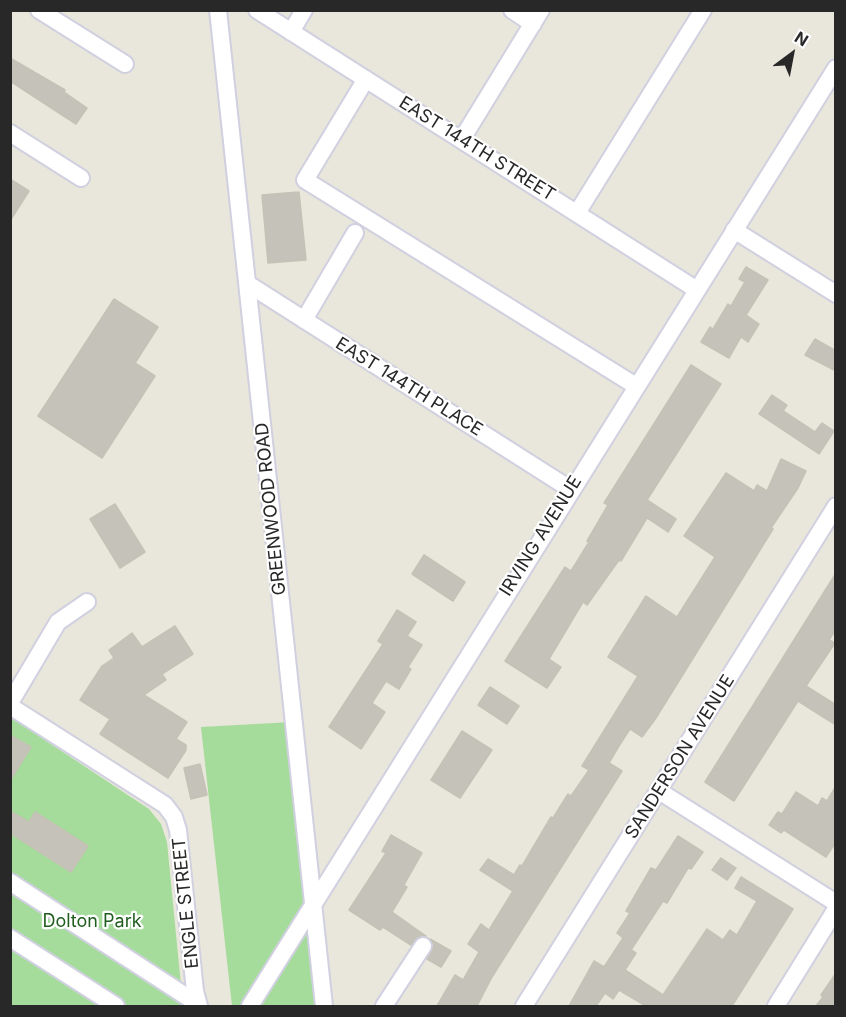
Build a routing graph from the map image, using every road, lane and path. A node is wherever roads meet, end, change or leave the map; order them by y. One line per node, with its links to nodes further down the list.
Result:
1 (39, 10): 9 (street)
2 (218, 10): 18 (street, GREENWOOD ROAD)
3 (257, 10): 8 (street, EAST 144TH STREET)
4 (304, 10): 8 (street)
5 (512, 10): 7 (street)
6 (703, 10): 15 (street)
7 (537, 17): 13 (street)
8 (291, 32): 11 (street, EAST 144TH STREET)
9 (125, 64)
10 (836, 68): 16 (street, IRVING AVENUE)
11 (366, 78): 13 (street, EAST 144TH STREET); 22 (street)
12 (10, 133): 14 (street)
13 (462, 139): 15 (street, EAST 144TH STREET)
14 (81, 178)
15 (577, 213): 19 (street, EAST 144TH STREET)
16 (734, 230): 19 (street, IRVING AVENUE); 20 (street)
17 (355, 233): 21 (street)
18 (248, 284): 21 (street, EAST 144TH PLACE); 30 (street, GREENWOOD ROAD)
19 (697, 290): 22 (street, IRVING AVENUE)
20 (836, 294)
21 (304, 320): 23 (street, EAST 144TH PLACE)
22 (636, 386): 23 (street, IRVING AVENUE)
23 (570, 489): 30 (street, IRVING AVENUE)
24 (836, 506): 27 (street, SANDERSON AVENUE)
25 (87, 602): 26 (street)
26 (10, 704): 34 (street, ENGLE STREET)
27 (659, 791): 29 (street); 39 (street, SANDERSON AVENUE)
28 (10, 882): 34 (street)
29 (836, 903)
30 (311, 907): 36 (street, IRVING AVENUE); 37 (street, GREENWOOD ROAD)
31 (836, 909): 40 (street)
32 (10, 939): 35 (street)
33 (423, 946): 38 (street)
34 (198, 1005)
35 (116, 1006)
36 (250, 1006)
37 (324, 1006)
38 (384, 1006)
39 (524, 1006)
40 (776, 1006)

